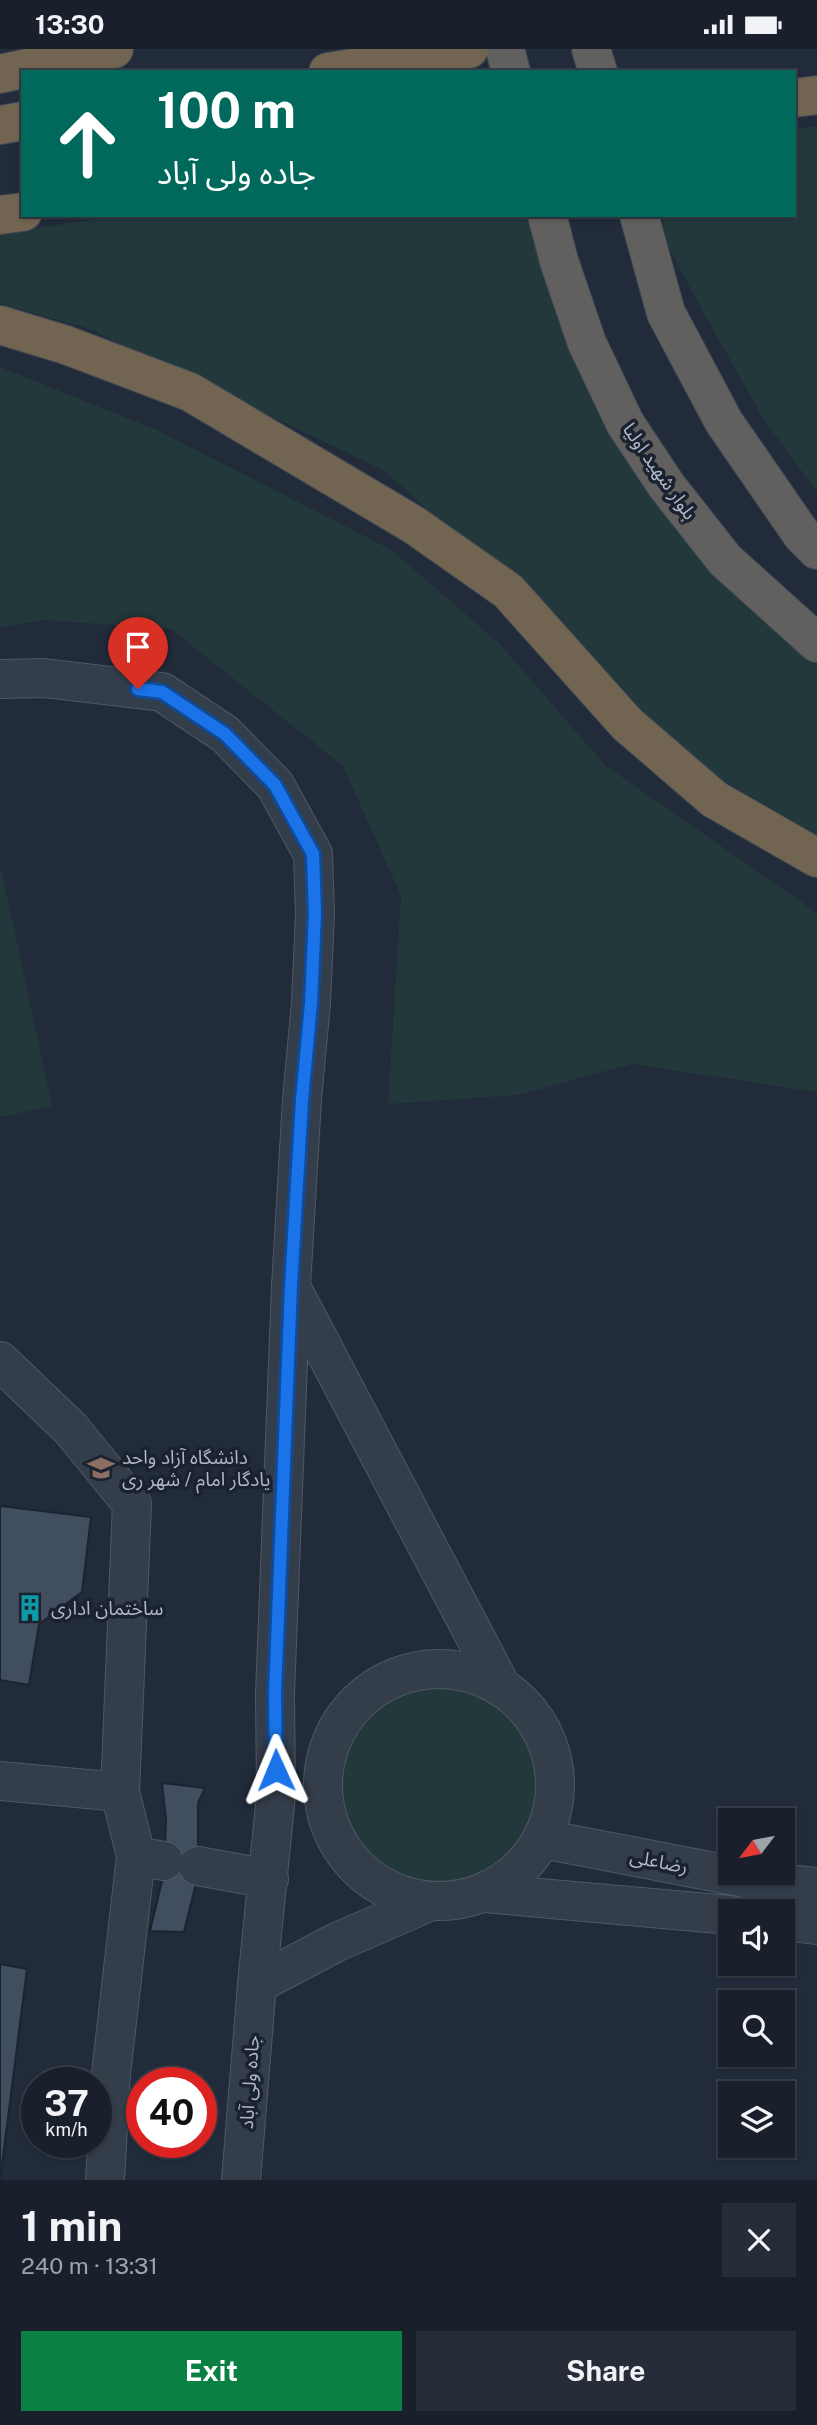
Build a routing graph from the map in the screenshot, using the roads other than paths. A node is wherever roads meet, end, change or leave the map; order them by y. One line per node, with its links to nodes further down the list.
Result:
1 (114, 49): 8 (highway)
2 (469, 49): 5 (highway)
3 (505, 49): 6 (highway)
4 (591, 49): 7 (highway)
5 (340, 70)
6 (510, 70)
7 (597, 70)
8 (0, 74)
9 (817, 95): 10 (highway)
10 (796, 98)
11 (21, 121): 12 (highway)
12 (0, 125)
13 (21, 212): 14 (highway)
14 (0, 215)
15 (548, 217): 19 (highway, بلوار شهید اوليا)
16 (640, 217): 18 (highway)
17 (0, 325): 21 (highway)
18 (817, 551)
19 (817, 643)
20 (0, 679): 22 (street)
21 (817, 858)
22 (291, 1286): 24 (street); 27 (street, جاده ولی آباد)
23 (0, 1361): 26 (street)
24 (502, 1688): 28 (street); 29 (street)
25 (0, 1781): 26 (street)
26 (120, 1791): 30 (street)
27 (276, 1795): 29 (street); 31 (street, جاده ولی آباد)
28 (543, 1839): 32 (street, رضاعلی); 33 (street)
29 (340, 1847): 34 (street)
30 (166, 1861): 31 (street); 39 (street)
31 (269, 1879): 38 (street, جاده ولی آباد)
32 (817, 1888)
33 (485, 1893): 34 (street); 35 (street)
34 (429, 1902): 38 (street)
35 (718, 1914)
36 (795, 1922): 37 (street)
37 (817, 1925)
38 (257, 1984): 40 (street, جاده ولی آباد)
39 (106, 2180)
40 (242, 2180)

